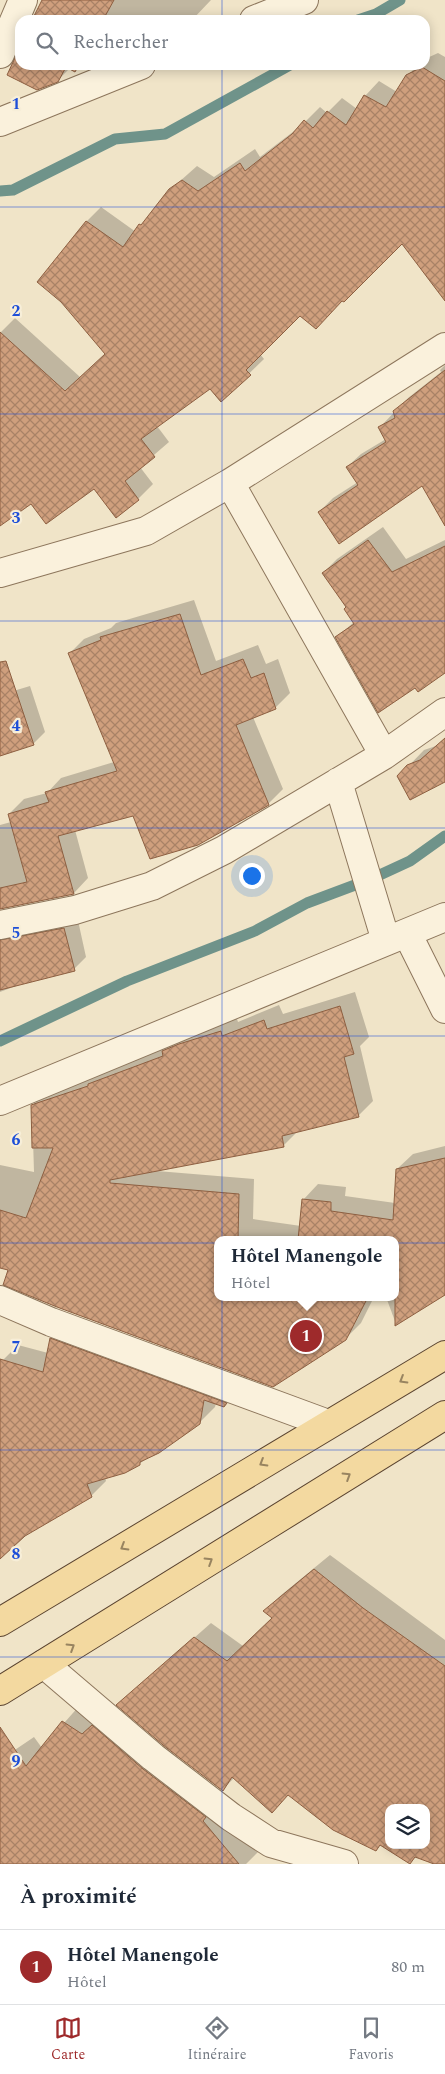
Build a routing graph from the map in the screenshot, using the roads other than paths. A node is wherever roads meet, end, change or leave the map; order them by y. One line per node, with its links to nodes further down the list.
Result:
1 (23, 0): 3 (street)
2 (304, 0): 4 (street)
3 (17, 15)
4 (266, 15)
5 (15, 19): 6 (street)
6 (0, 54)
7 (129, 70): 8 (street)
8 (0, 122)
9 (445, 347): 10 (street)
10 (230, 483): 11 (street); 13 (street)
11 (0, 573)
12 (445, 712): 13 (street)
13 (384, 755): 14 (street)
14 (338, 782): 16 (street); 17 (street)
15 (445, 917): 17 (street)
16 (0, 925)
17 (396, 937): 18 (street); 19 (street)
18 (445, 1009)
19 (0, 1101)
20 (0, 1300): 23 (street)
21 (445, 1355): 23 (main road, one-way to 23)
22 (445, 1415): 25 (main road, one-way to 22)
23 (328, 1424): 24 (main road, one-way to 24)
24 (0, 1622)
25 (44, 1664): 26 (main road); 27 (street)
26 (0, 1691)
27 (270, 1854): 28 (street)
28 (344, 1864)

